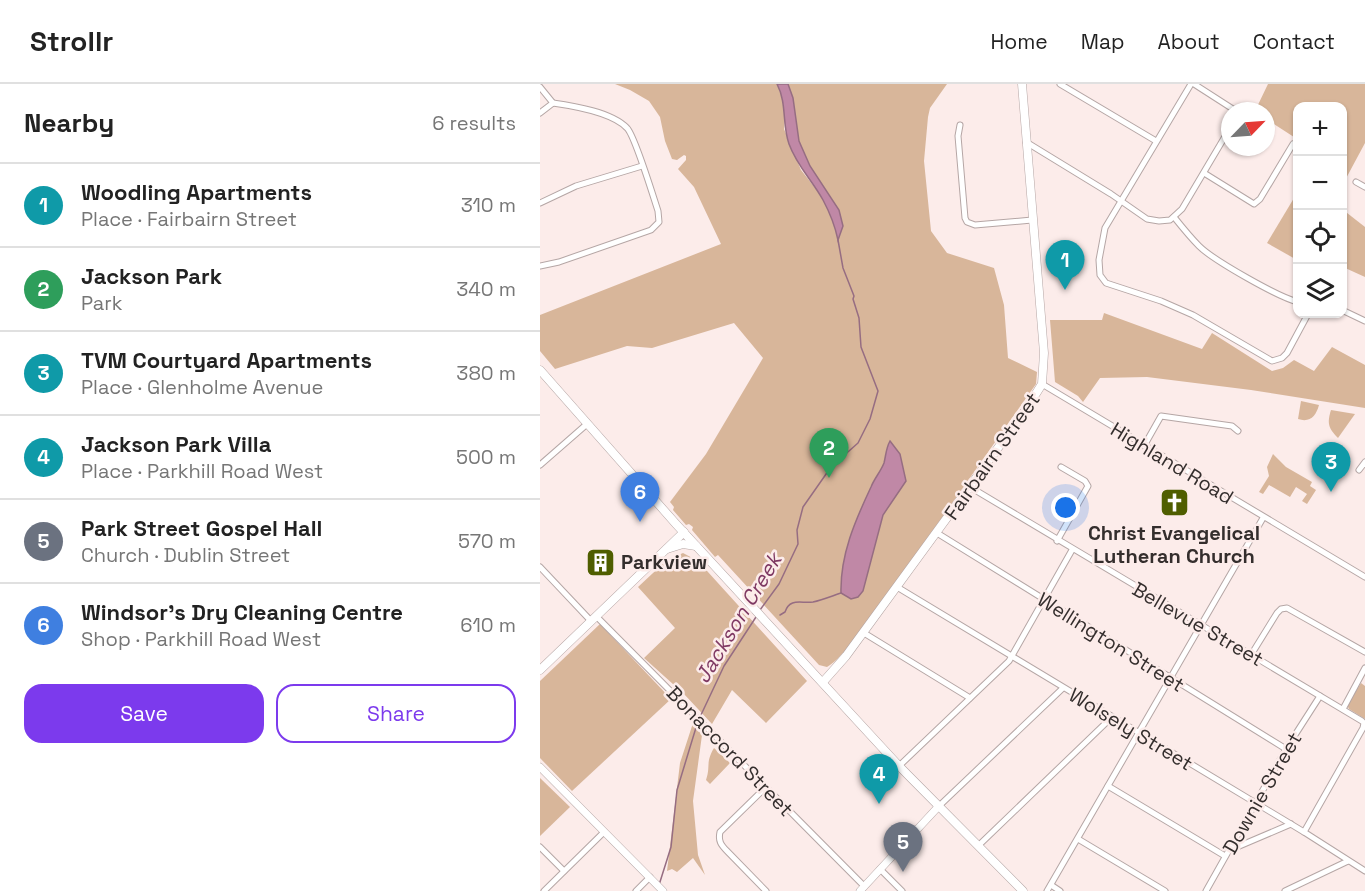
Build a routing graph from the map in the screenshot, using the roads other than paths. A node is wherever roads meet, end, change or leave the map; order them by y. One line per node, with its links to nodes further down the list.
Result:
1 (1022, 84): 10 (main road, Fairbairn Street)
2 (1060, 84): 9 (street)
3 (1193, 84): 5 (street); 9 (street)
4 (540, 87): 6 (street)
5 (1222, 102)
6 (553, 104): 7 (street); 13 (street)
7 (540, 113)
8 (960, 125): 20 (street)
9 (1156, 141): 17 (street)
10 (1026, 142): 17 (street); 20 (main road, Fairbairn Street)
11 (1221, 144): 14 (street)
12 (1293, 144): 14 (street)
13 (642, 166): 18 (street); 21 (street)
14 (1204, 173): 19 (street)
15 (1356, 182): 16 (street)
16 (1365, 187)
17 (1120, 201): 19 (street); 24 (street)
18 (540, 203)
19 (1174, 217): 22 (street)
20 (1032, 220): 27 (main road, Fairbairn Street)
21 (540, 266)
22 (1293, 300)
23 (1347, 312): 25 (street)
24 (1306, 318)
25 (1365, 321)
26 (540, 370): 28 (main road)
27 (1042, 384): 30 (street, Highland Road); 35 (main road, Fairbairn Street)
28 (587, 424): 32 (street); 37 (main road)
29 (1238, 431): 30 (street)
30 (1144, 446): 36 (street, Highland Road)
31 (1365, 462): 34 (street)
32 (540, 465)
33 (1061, 467): 39 (street)
34 (1359, 470)
35 (970, 488): 38 (main road, Fairbairn Street); 39 (street, Bellevue Street)
36 (1263, 518): 44 (street, Highland Road); 48 (street)
37 (684, 532): 40 (main road); 41 (main road)
38 (937, 533): 45 (main road, Fairbairn Street); 46 (street, Wellington Street)
39 (1057, 541): 42 (street, Bellevue Street)
40 (697, 546): 41 (main road); 56 (main road)
41 (666, 549): 47 (main road)
42 (1072, 550): 46 (street); 48 (street, Bellevue Street)
43 (540, 567): 47 (street, Bonaccord Street)
44 (1364, 575)
45 (897, 587): 49 (main road, Fairbairn Street); 52 (street, Wolsely Street)
46 (1043, 600): 52 (street); 55 (street, Wellington Street)
47 (593, 618): 54 (main road); 68 (street, Bonaccord Street)
48 (1200, 626): 51 (street, Bellevue Street); 55 (street)
49 (864, 633): 56 (main road, Fairbairn Street); 59 (street)
50 (1365, 652): 51 (street)
51 (1251, 655): 58 (street, Bellevue Street)
52 (1011, 656): 57 (street, Wolsely Street); 59 (street)
53 (1365, 668): 60 (street)
54 (540, 670)
55 (1170, 679): 63 (street); 64 (street, Wellington Street)
56 (824, 682): 65 (main road)
57 (1063, 688): 61 (street, Wolsely Street); 70 (street)
58 (1320, 696): 60 (street, Bellevue Street); 64 (street, Downie Street)
59 (970, 698): 65 (street)
60 (1343, 709): 62 (street, Bellevue Street)
61 (1112, 717): 63 (street, Wolsely Street); 76 (street)
62 (1364, 723): 73 (street)
63 (1139, 734): 67 (street); 69 (street, Wolsely Street)
64 (1286, 749): 69 (street, Downie Street)
65 (899, 766): 70 (main road)
66 (540, 767): 72 (street)
67 (1108, 786): 74 (street); 77 (street)
68 (766, 787): 84 (street, Bonaccord Street); 89 (street)
69 (1255, 804): 71 (street, Wolsely Street); 77 (street, Downie Street)
70 (938, 807): 76 (main road); 79 (street)
71 (1291, 824): 73 (street, Wolsely Street); 77 (street)
72 (604, 832): 80 (street); 82 (street)
73 (1304, 832): 78 (street, Wolsely Street)
74 (1078, 838): 83 (street); 93 (street)
75 (540, 846): 80 (street)
76 (978, 846): 91 (main road)
77 (1227, 854): 94 (street, Downie Street)
78 (1348, 861): 81 (street, Wolsely Street); 85 (street)
79 (880, 869): 84 (street); 90 (street)
80 (564, 871): 86 (street)
81 (1365, 871)
82 (651, 879): 87 (street); 88 (street)
83 (1049, 888): 92 (street)
84 (862, 889)
85 (1294, 889): 95 (street)
86 (544, 891)
87 (636, 891)
88 (663, 891)
89 (766, 891)
90 (902, 891)
91 (1023, 891)
92 (1060, 891)
93 (1165, 891)
94 (1206, 891)
95 (1285, 891)

